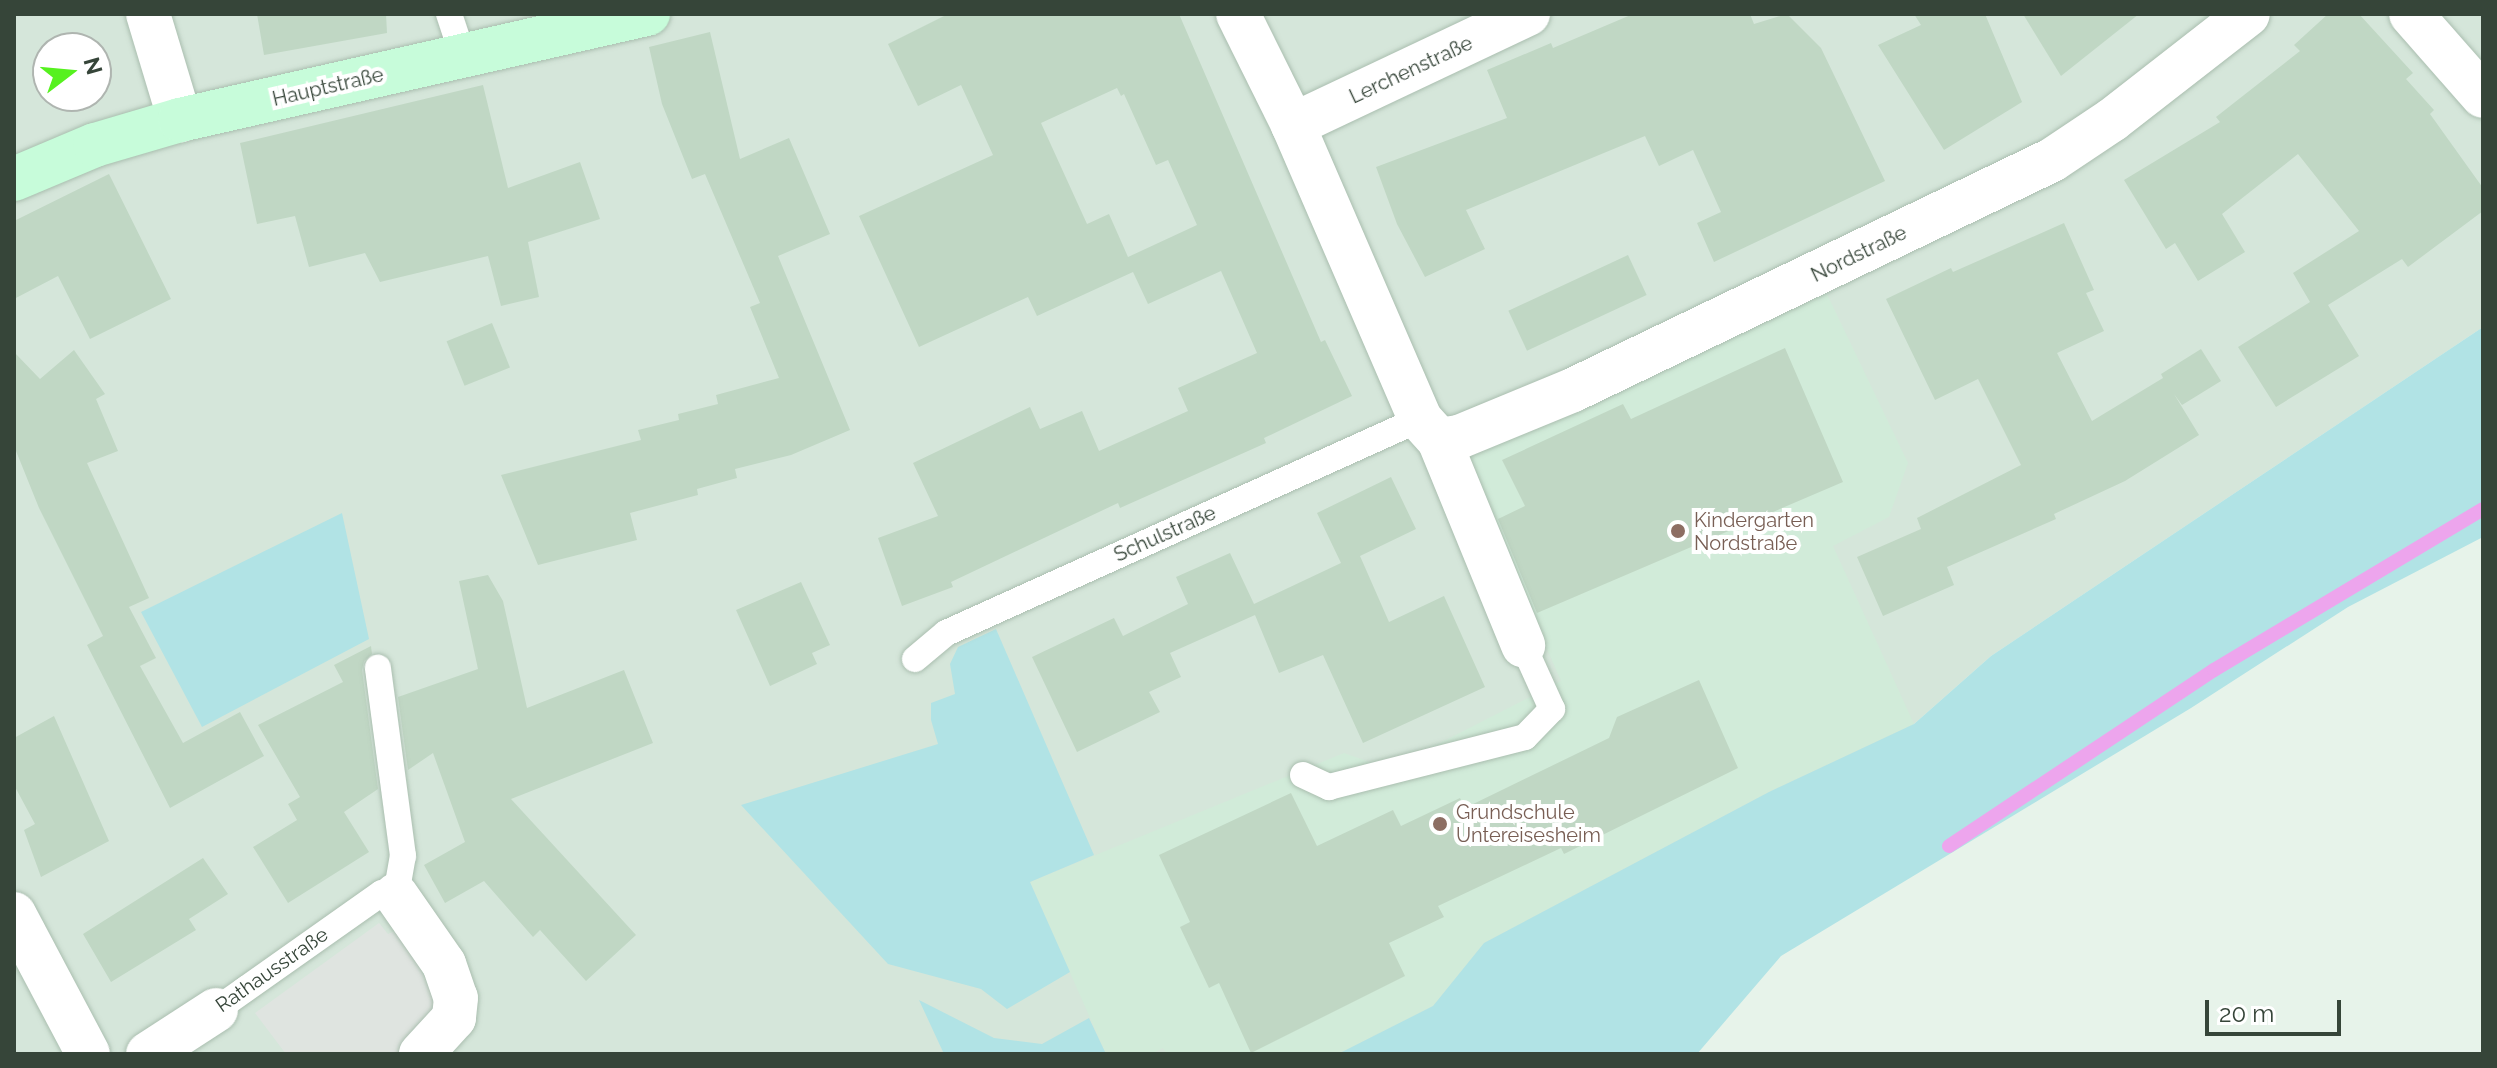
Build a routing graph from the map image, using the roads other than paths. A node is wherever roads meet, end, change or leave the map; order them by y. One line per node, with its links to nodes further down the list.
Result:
1 (148, 14): 10 (street)
2 (449, 14): 8 (lane)
3 (648, 14): 8 (main road, Hauptstraße)
4 (1238, 14): 11 (street)
5 (1528, 14): 11 (street, Lerchenstraße)
6 (2248, 14): 13 (street, Nordstraße)
7 (2411, 14): 9 (street)
8 (463, 56): 10 (main road, Hauptstraße)
9 (2483, 96)
10 (180, 120): 12 (main road, Hauptstraße)
11 (1293, 125): 13 (street)
12 (14, 179)
13 (1430, 430): 14 (street); 15 (lane, Schulstraße)
14 (1523, 645): 17 (lane)
15 (915, 659)
16 (378, 668): 18 (lane)
17 (1303, 775)
18 (396, 895): 20 (lane, Rathausstraße); 23 (street)
19 (14, 914): 21 (street)
20 (216, 1010): 22 (street, Rathausstraße)
21 (88, 1054)
22 (148, 1054)
23 (421, 1054)

